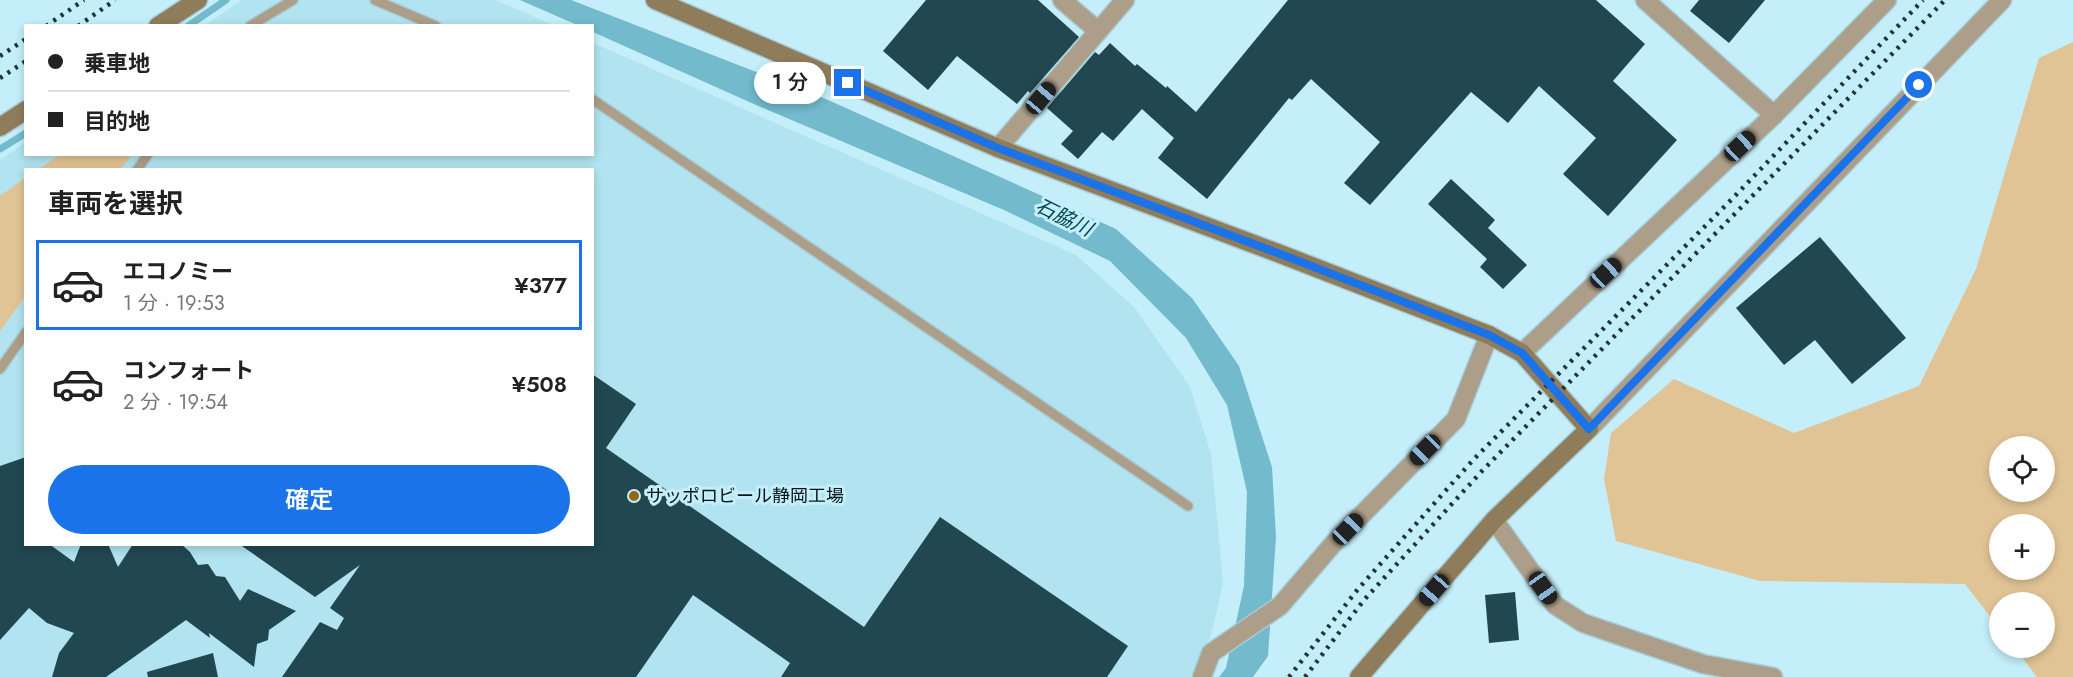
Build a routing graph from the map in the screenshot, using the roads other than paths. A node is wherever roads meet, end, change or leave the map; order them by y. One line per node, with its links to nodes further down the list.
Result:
1 (198, 0): 10 (street)
2 (293, 0): 11 (lane)
3 (375, 0): 12 (lane)
4 (655, 0): 18 (street)
5 (1062, 0): 13 (street)
6 (1125, 0): 13 (street)
7 (1645, 0): 16 (street)
8 (1887, 0): 16 (street)
9 (2002, 0): 23 (street)
10 (161, 24)
11 (253, 24)
12 (431, 24)
13 (1098, 31): 18 (street)
14 (594, 100): 24 (lane)
15 (24, 111): 17 (street)
16 (1774, 115): 21 (street)
17 (0, 127)
18 (998, 148): 20 (street)
19 (24, 335): 22 (lane)
20 (1489, 335): 21 (street); 26 (street)
21 (1522, 353): 23 (street)
22 (0, 369)
23 (1589, 429): 25 (street)
24 (1188, 506)
25 (1494, 520): 27 (street); 28 (street)
26 (1202, 677)
27 (1359, 677)
28 (1773, 677)

